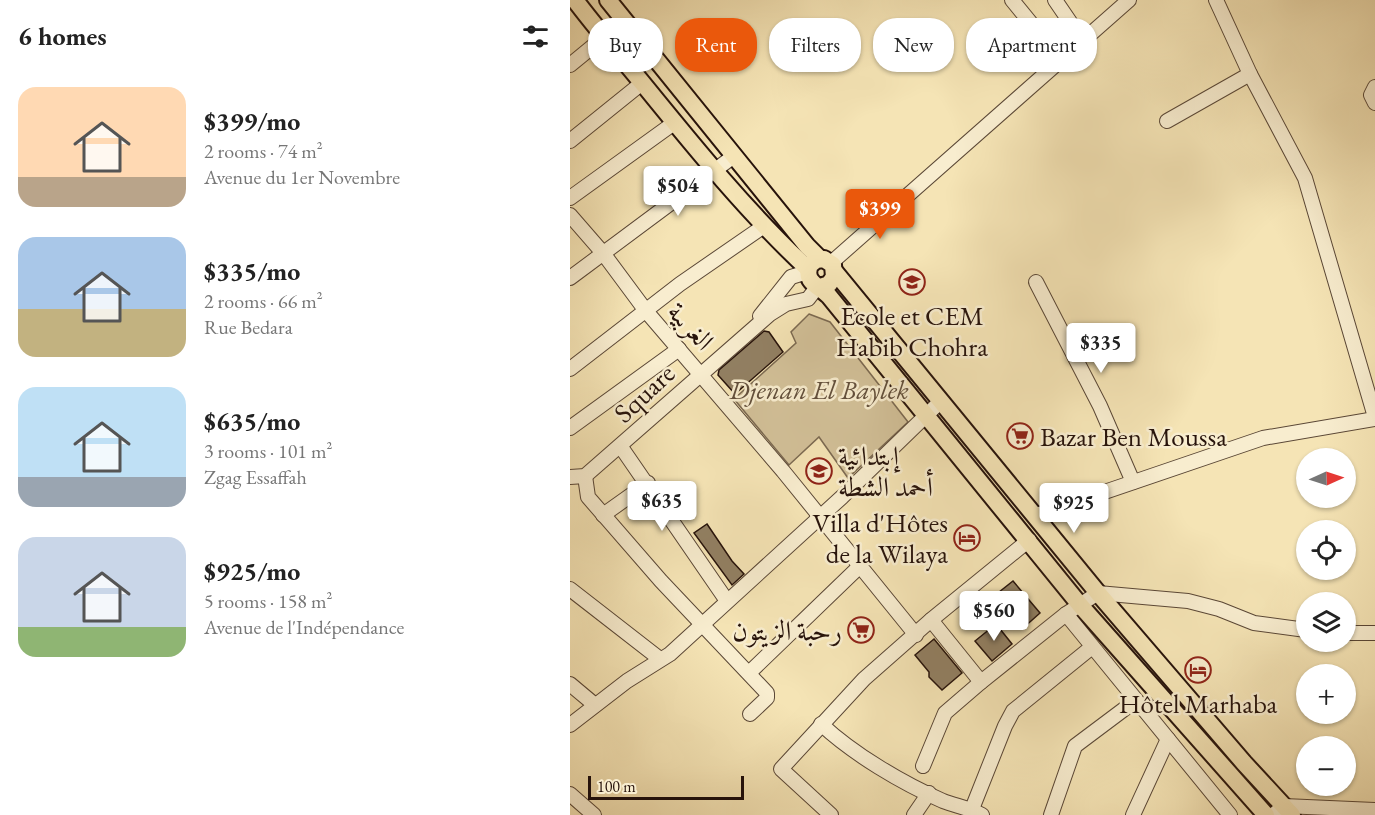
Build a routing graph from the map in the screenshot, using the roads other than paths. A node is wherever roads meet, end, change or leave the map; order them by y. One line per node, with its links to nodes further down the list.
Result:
1 (575, 0): 7 (main road)
2 (608, 0): 22 (main road)
3 (1011, 0): 8 (street)
4 (1055, 0): 9 (street)
5 (1129, 0): 10 (street)
6 (1216, 0): 15 (street)
7 (588, 18)
8 (1026, 18)
9 (1067, 18)
10 (1097, 29)
11 (588, 50): 12 (street)
12 (570, 65)
13 (632, 72): 16 (main road)
14 (1048, 72): 28 (street)
15 (1250, 74): 19 (street); 39 (street)
16 (642, 83): 20 (main road); 21 (street)
17 (1375, 87): 18 (street)
18 (1375, 103)
19 (1167, 121)
20 (674, 123): 23 (main road); 24 (street)
21 (570, 141)
22 (734, 156): 23 (street); 28 (main road)
23 (714, 170): 26 (main road); 27 (street)
24 (570, 198)
25 (570, 215): 27 (street, الغربية)
26 (764, 226): 28 (main road); 32 (street)
27 (603, 253): 29 (street); 32 (street, الغربية)
28 (820, 267): 31 (main road); 33 (street); 37 (main road)
29 (570, 278)
30 (1036, 282): 44 (street)
31 (819, 286): 33 (street); 38 (main road)
32 (646, 311): 34 (street, الغربية); 35 (street)
33 (746, 334): 36 (street, Square)
34 (679, 349): 36 (street, الغربية); 40 (street)
35 (570, 369)
36 (701, 374): 41 (street, Square); 48 (street, الغربية)
37 (941, 401): 38 (street); 47 (main road)
38 (927, 415): 48 (street); 49 (main road)
39 (1375, 418): 44 (street)
40 (570, 428)
41 (621, 447): 42 (street, Square); 45 (street)
42 (585, 476): 43 (street); 46 (street)
43 (570, 477)
44 (1133, 482): 47 (street)
45 (648, 483): 46 (street); 53 (street)
46 (603, 514): 57 (street)
47 (1037, 515): 52 (main road)
48 (819, 516): 50 (street, الغربية); 53 (street)
49 (1029, 540): 54 (main road); 56 (street)
50 (860, 566): 61 (street, الغربية); 64 (street)
51 (570, 589): 63 (street)
52 (1098, 593): 54 (street); 58 (street); 78 (main road)
53 (727, 601): 57 (street)
54 (1080, 605): 55 (street); 85 (main road)
55 (1066, 614): 62 (street); 65 (street)
56 (931, 620): 61 (street); 65 (street)
57 (701, 624): 63 (street); 64 (street)
58 (1296, 629)
59 (1356, 633): 60 (street)
60 (1375, 633)
61 (916, 635): 70 (street)
62 (1092, 647): 67 (street); 77 (street)
63 (660, 658): 68 (street)
64 (749, 673): 69 (street)
65 (981, 682): 73 (street)
66 (570, 684): 68 (street)
67 (1135, 701): 72 (street); 82 (street)
68 (595, 705): 71 (street)
69 (750, 714)
70 (821, 724): 74 (street); 80 (street)
71 (570, 725)
72 (1168, 739): 83 (street); 84 (street)
73 (923, 766)
74 (929, 793): 77 (street); 81 (street)
75 (570, 794): 79 (street)
76 (1375, 810): 78 (street)
77 (977, 812)
78 (1283, 812)
79 (589, 814)
80 (831, 815)
81 (914, 815)
82 (1051, 815)
83 (1133, 815)
84 (1230, 815)
85 (1266, 815)

